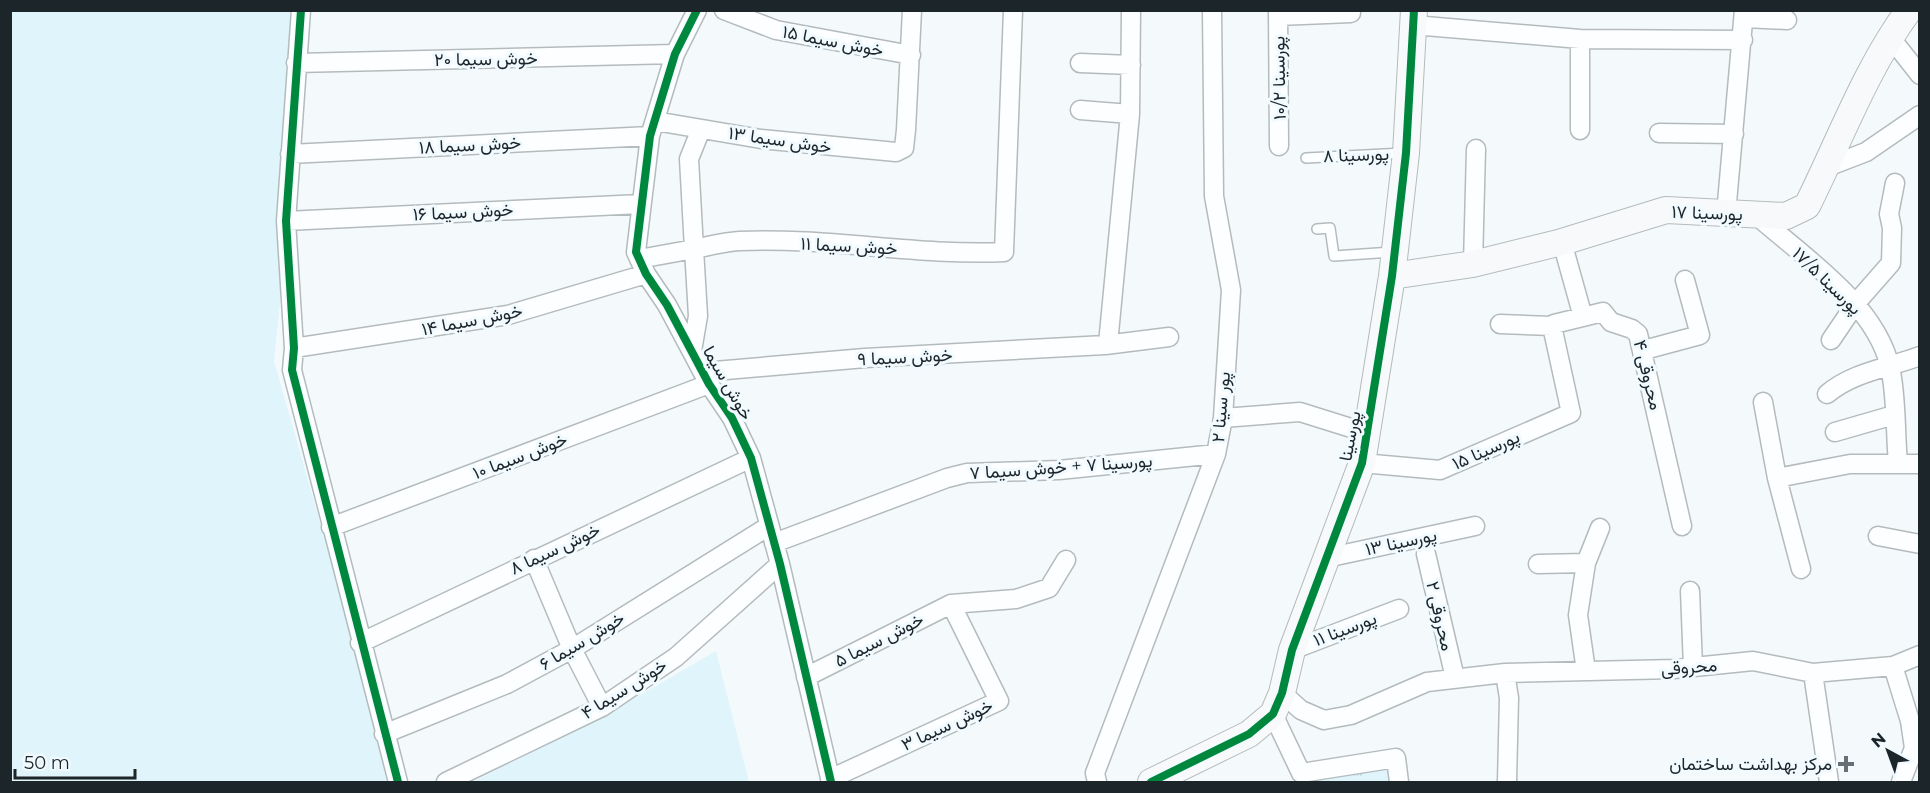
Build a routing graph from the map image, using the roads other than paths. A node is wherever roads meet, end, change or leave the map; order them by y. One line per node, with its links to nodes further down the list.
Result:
1 (301, 10): 19 (street)
2 (697, 10): 17 (street)
3 (724, 10): 18 (street, خوش سیما ۱۵)
4 (912, 10): 18 (street)
5 (1014, 10): 44 (street, خوش سیما ۱۱)
6 (1131, 10): 21 (street)
7 (1212, 10): 65 (street, پور سینا ۲)
8 (1910, 10): 14 (street, پورسینا ۱۷)
9 (1278, 13): 10 (street); 31 (street, پورسینا ۱۰/۲)
10 (1351, 13)
11 (1744, 14): 13 (street); 16 (street)
12 (1413, 18): 15 (street); 33 (street, پورسینا)
13 (1787, 20)
14 (1890, 37): 22 (street); 36 (street, پورسینا ۱۷)
15 (1580, 39): 16 (street); 28 (street)
16 (1743, 40): 30 (street)
17 (675, 54): 19 (street, خوش سیما ۲۰); 26 (street)
18 (910, 55): 27 (street, خوش سیما ۱۳)
19 (296, 63): 34 (street)
20 (1080, 63): 21 (street)
21 (1131, 65): 24 (street)
22 (1920, 75)
23 (1080, 110): 24 (street)
24 (1130, 114): 55 (street)
25 (1920, 115): 36 (street)
26 (653, 128): 27 (street, خوش سیما ۱۳); 34 (street, خوش سیما ۱۸); 38 (street)
27 (701, 129): 44 (street)
28 (1580, 130)
29 (1659, 133): 30 (street)
30 (1734, 134): 39 (street)
31 (1279, 146)
32 (1476, 149): 46 (street)
33 (1406, 153): 35 (lane, پورسینا ۸); 45 (street, پورسینا)
34 (290, 154): 41 (street)
35 (1306, 158)
36 (1827, 166): 40 (street, پورسینا ۱۷)
37 (1895, 183): 49 (street)
38 (641, 204): 41 (street, خوش سیما ۱۶); 47 (street)
39 (1726, 214): 40 (street, پورسینا ۱۷); 43 (street, پورسینا ۱۷)
40 (1756, 214): 49 (street, پورسینا ۱۷/۵)
41 (286, 221): 56 (street)
42 (1317, 229): 45 (lane)
43 (1562, 242): 46 (street, پورسینا ۱۷); 50 (street)
44 (694, 249): 47 (street, خوش سیما ۱۱); 58 (street)
45 (1393, 264): 46 (street, پورسینا ۱۷); 67 (street, پورسینا)
46 (1473, 264)
47 (642, 266): 56 (street, خوش سیما ۱۴); 58 (street, خوش سیما)
48 (1685, 280): 57 (street)
49 (1856, 303): 54 (street); 60 (street, پورسینا ۱۷/۵)
50 (1583, 317): 52 (street, محروقی ۴); 57 (street, محروقی ۴)
51 (1500, 324): 52 (street, محروقی ۴)
52 (1552, 326): 70 (street, پورسینا ۱۵)
53 (1169, 337): 55 (street, خوش سیما ۹)
54 (1831, 340)
55 (1107, 344): 61 (street, خوش سیما ۹)
56 (294, 348): 76 (street)
57 (1644, 350): 75 (street, محروقی ۴)
58 (692, 351): 61 (street, خوش سیما)
59 (1920, 356): 60 (street)
60 (1890, 367): 62 (street); 64 (street, پورسینا ۱۷/۵)
61 (706, 378): 69 (street, خوش سیما); 76 (street, خوش سیما ۱۰)
62 (1827, 394)
63 (1763, 402): 73 (street)
64 (1894, 415): 66 (street); 71 (street, پورسینا ۱۷/۵)
65 (1223, 418): 67 (street); 68 (street, پور سینا ۲)
66 (1835, 432)
67 (1367, 433): 70 (street, پورسینا)
68 (1216, 454): 78 (street, پورسینا ۷ + خوش سیما ۷); 110 (street, پور سینا ۲)
69 (751, 458): 78 (street, خوش سیما); 83 (street, خوش سیما ۸)
70 (1362, 463): 82 (street, پورسینا)
71 (1898, 463): 72 (street); 73 (street)
72 (1920, 464)
73 (1777, 478): 88 (street)
74 (1475, 526): 82 (street, پورسینا ۱۳)
75 (1682, 526)
76 (331, 527): 92 (street)
77 (1600, 528): 85 (street)
78 (772, 534): 86 (street, خوش سیما); 93 (street, خوش سیما ۶)
79 (1878, 536): 80 (street)
80 (1920, 544)
81 (1426, 554): 102 (street, محروقی ۲)
82 (1326, 558): 94 (street, پورسینا)
83 (534, 559): 92 (street, خوش سیما ۸); 93 (street)
84 (1066, 560): 90 (street)
85 (1587, 563): 87 (street); 98 (street)
86 (780, 564): 101 (street, خوش سیما); 104 (street, خوش سیما ۴)
87 (1538, 564)
88 (1801, 569)
89 (1690, 591): 97 (street)
90 (951, 604): 101 (street, خوش سیما ۵); 107 (street, خوش سیما ۳)
91 (1399, 609): 94 (street, پورسینا ۱۱)
92 (360, 643): 105 (street)
93 (572, 649): 104 (street); 105 (street, خوش سیما ۶)
94 (1292, 650): 103 (street, پورسینا)
95 (1920, 655): 96 (street, محروقی)
96 (1893, 666): 100 (street, محروقی); 115 (street)
97 (1693, 667): 98 (street, محروقی); 100 (street, محروقی)
98 (1586, 671): 99 (street, محروقی)
99 (1505, 673): 102 (street, محروقی); 113 (street)
100 (1813, 673): 114 (street)
101 (806, 677): 107 (street, خوش سیما)
102 (1455, 678): 103 (street, محروقی)
103 (1278, 704): 106 (street); 111 (street)
104 (602, 707): 109 (street, خوش سیما ۴)
105 (384, 734): 108 (street)
106 (1297, 778): 112 (street)
107 (831, 781)
108 (398, 783)
109 (446, 783)
110 (1097, 783)
111 (1151, 783)
112 (1399, 783)
113 (1507, 783)
114 (1829, 783)
115 (1901, 783)

